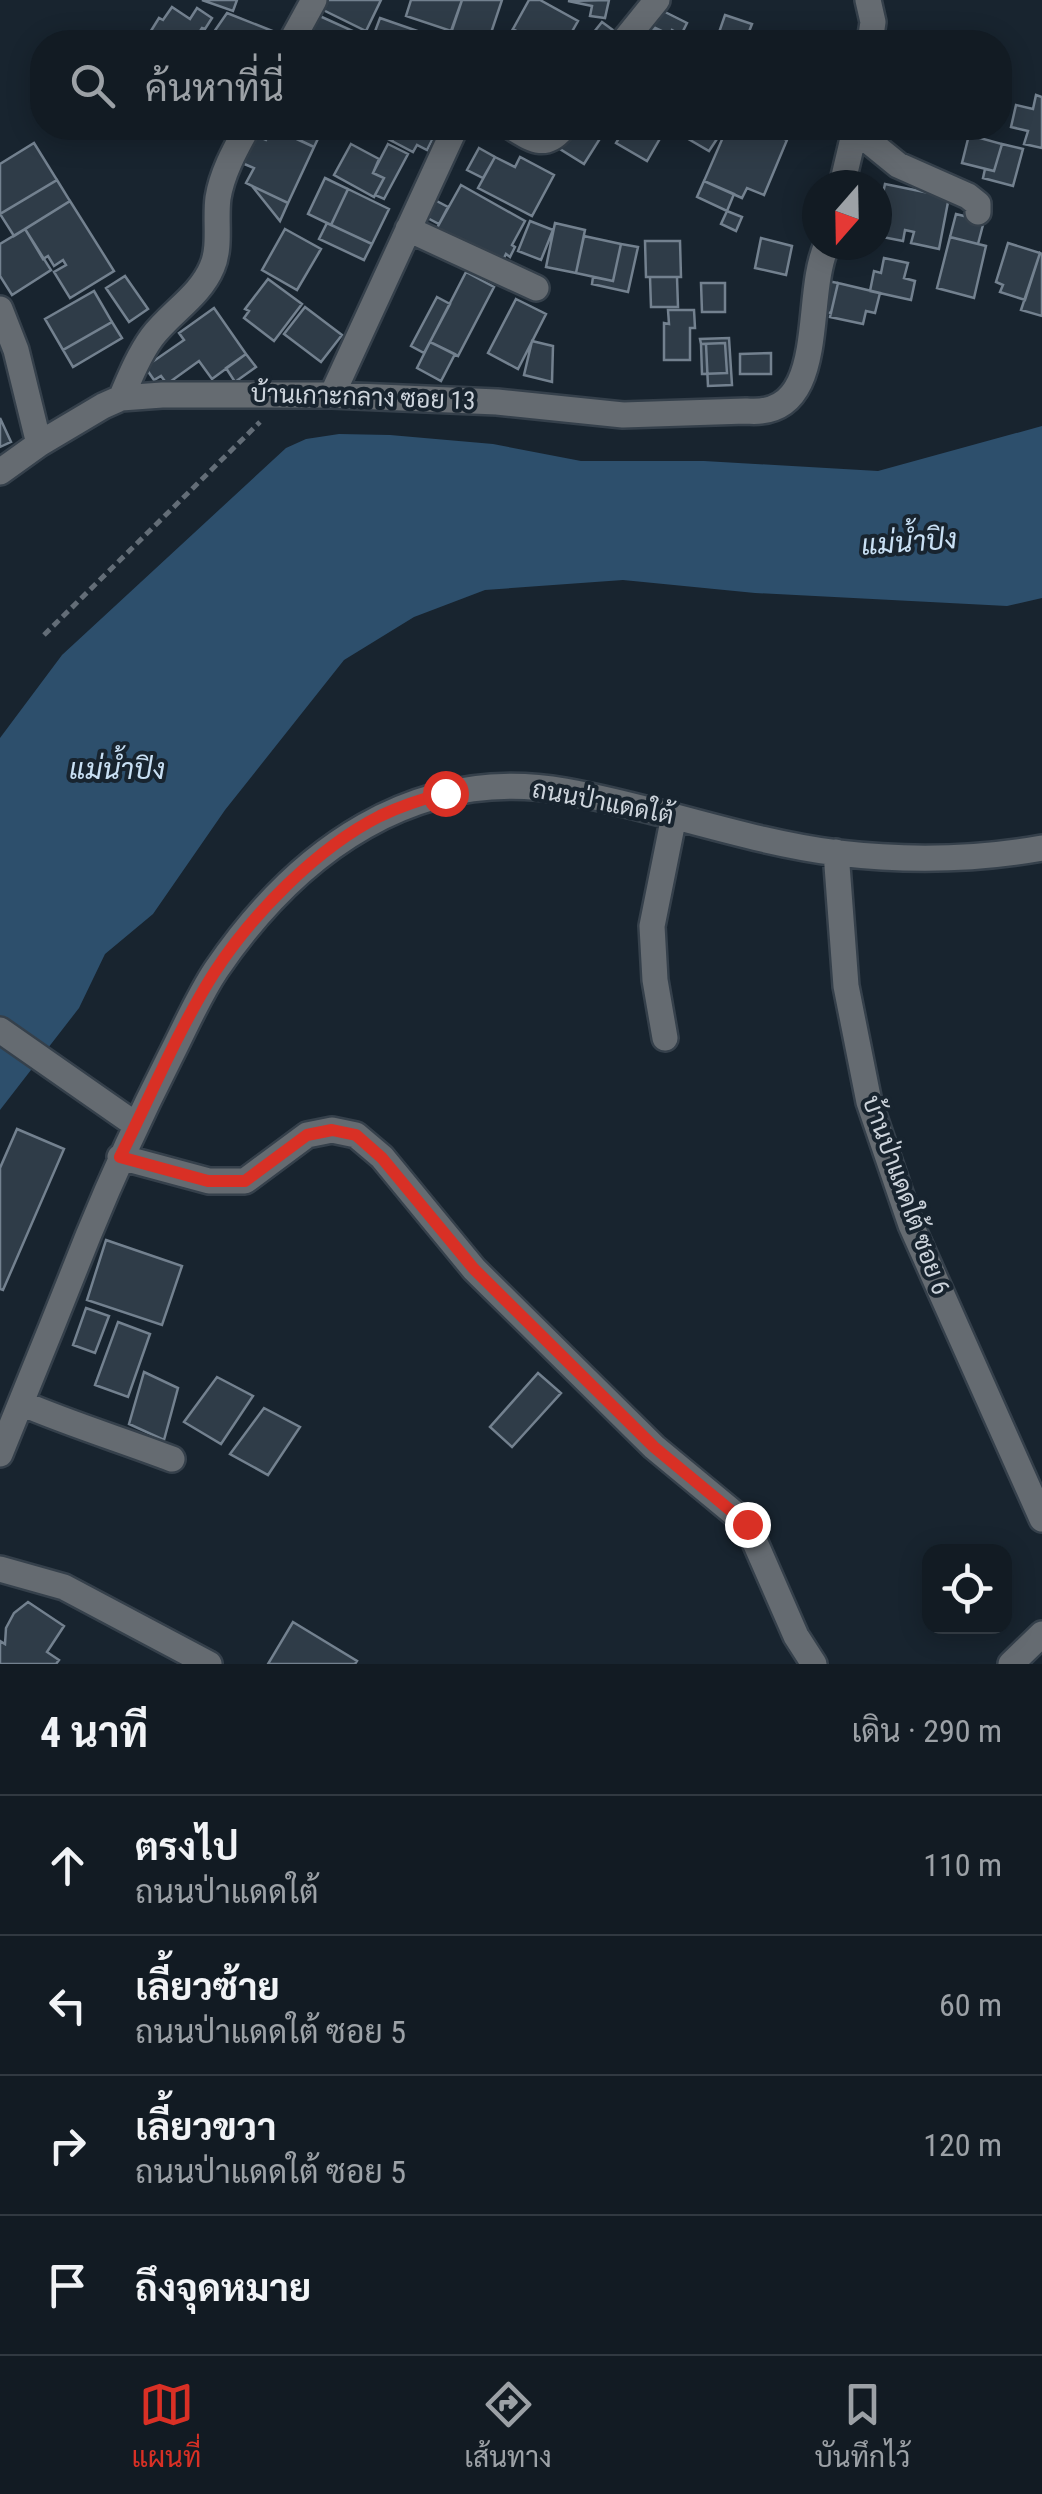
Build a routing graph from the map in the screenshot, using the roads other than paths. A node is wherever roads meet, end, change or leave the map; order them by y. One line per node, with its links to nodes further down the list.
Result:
1 (314, 0): 4 (street)
2 (868, 0): 6 (street)
3 (647, 1): 5 (street)
4 (298, 30)
5 (630, 30)
6 (872, 30)
7 (241, 140): 18 (street)
8 (449, 140): 13 (street)
9 (853, 140): 11 (street)
10 (869, 140): 12 (street)
11 (846, 170)
12 (978, 212)
13 (408, 229): 15 (street); 17 (street)
14 (822, 260): 17 (street, บ้านเกาะกลาง ซอย 13)
15 (536, 288)
16 (0, 309): 19 (street)
17 (332, 394): 18 (street, บ้านเกาะกลาง ซอย 13)
18 (121, 398): 19 (street, บ้านเกาะกลาง ซอย 13)
19 (38, 444): 20 (street, บ้านเกาะกลาง ซอย 13)
20 (0, 472)
21 (674, 816): 23 (street, ถนนป่าแดดใต้); 25 (street); 26 (street, ถนนป่าแดดใต้)
22 (1042, 848): 23 (street, ถนนป่าแดดใต้)
23 (836, 852): 31 (street, บ้านป่าแดดใต้ ซอย 6)
24 (0, 1030): 26 (street)
25 (665, 1038)
26 (136, 1125): 27 (street, ถนนป่าแดดใต้)
27 (120, 1157): 28 (street, ถนนป่าแดดใต้); 35 (street)
28 (21, 1403): 29 (street, ถนนป่าแดดใต้); 30 (street)
29 (0, 1454)
30 (172, 1459)
31 (1042, 1519)
32 (0, 1569): 34 (street)
33 (1042, 1634): 36 (street)
34 (209, 1664)
35 (814, 1664)
36 (1011, 1664)

